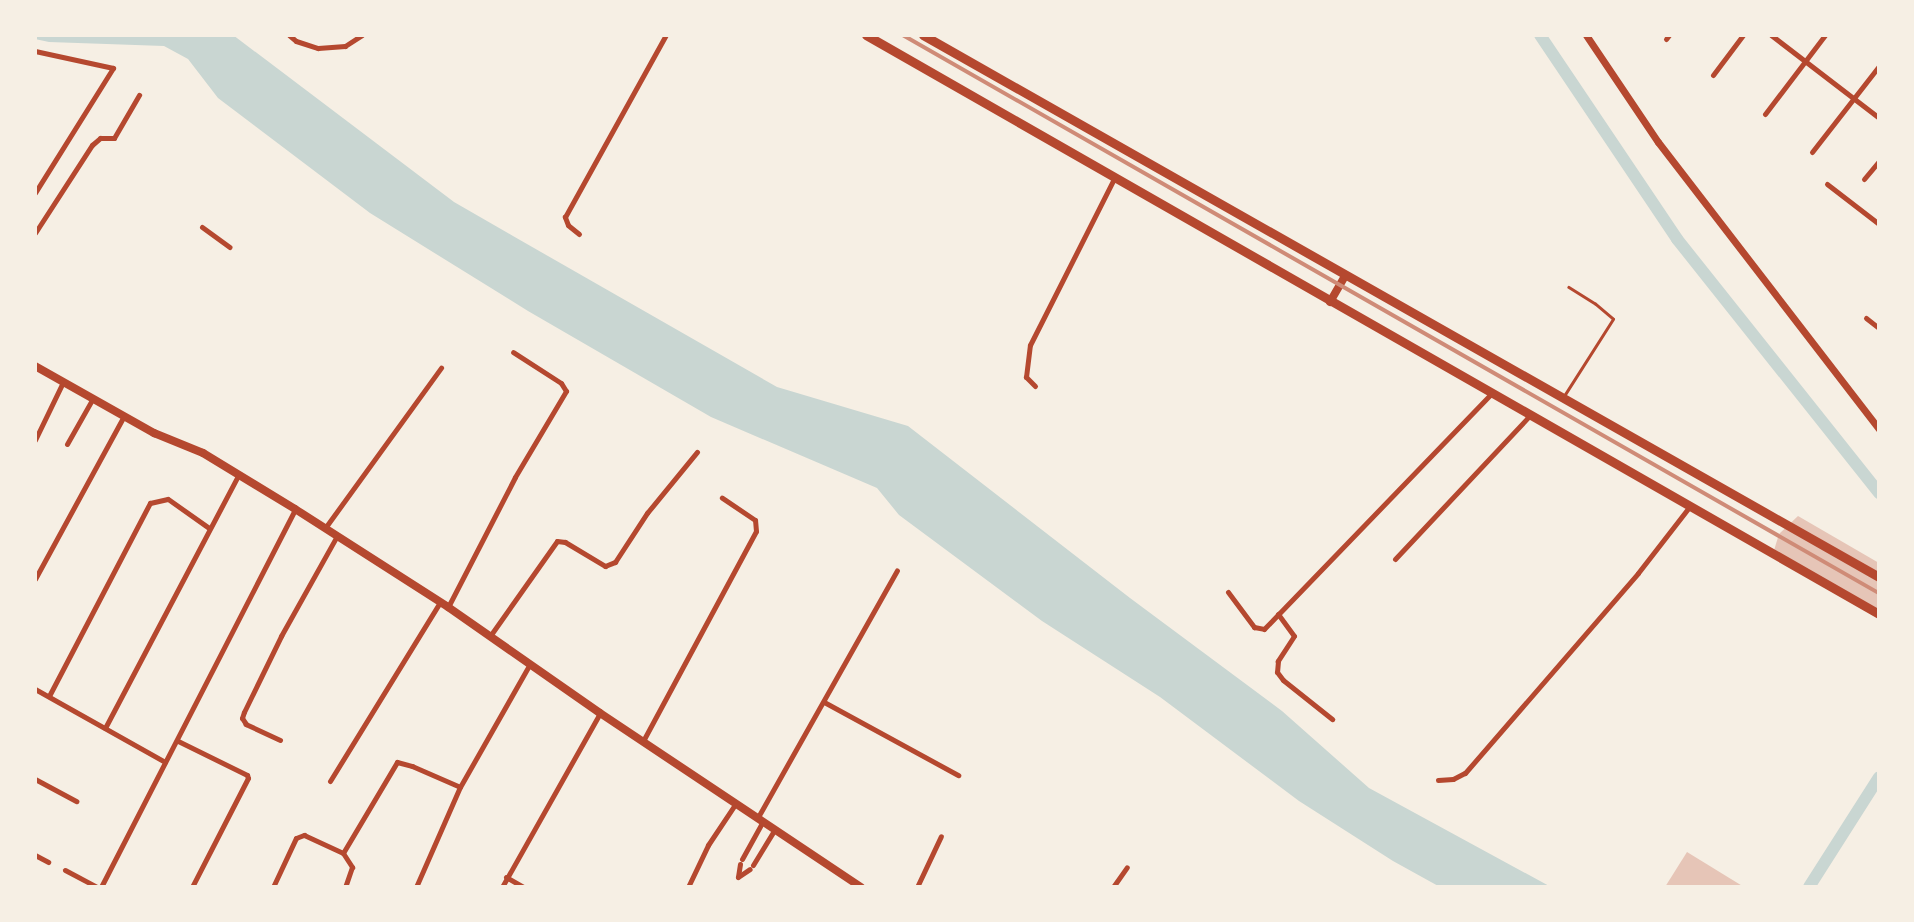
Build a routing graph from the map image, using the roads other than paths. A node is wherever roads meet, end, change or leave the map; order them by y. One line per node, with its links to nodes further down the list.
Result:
1 (289, 35): 2 (street)
2 (362, 35)
3 (666, 35): 27 (street)
4 (866, 35): 20 (main road)
5 (923, 35): 29 (main road)
6 (1586, 35): 44 (street)
7 (1744, 35): 13 (street)
8 (1771, 35): 11 (street)
9 (1825, 35): 11 (street)
10 (35, 51): 23 (street)
11 (1804, 61): 15 (street); 16 (street)
12 (1879, 66): 15 (street)
13 (1713, 75)
14 (139, 95): 26 (street)
15 (1855, 99): 17 (street); 18 (street)
16 (1765, 114)
17 (1879, 118)
18 (1812, 152)
19 (1879, 161): 21 (street)
20 (1115, 177): 31 (main road); 38 (street)
21 (1864, 179)
22 (1827, 184): 24 (street)
23 (35, 193)
24 (1879, 223)
25 (202, 227): 28 (street)
26 (35, 233)
27 (579, 234)
28 (230, 247)
29 (1345, 276): 31 (main road); 41 (main road)
30 (1569, 288): 41 (lane)
31 (1330, 302): 39 (main road)
32 (1866, 318): 33 (street)
33 (1879, 328)
34 (513, 352): 61 (street)
35 (35, 366): 37 (main road)
36 (441, 368): 53 (street)
37 (63, 382): 40 (main road); 45 (street)
38 (1035, 386)
39 (1492, 393): 42 (main road); 62 (street)
40 (93, 398): 43 (main road); 46 (street)
41 (1562, 398): 57 (main road)
42 (1530, 415): 50 (main road); 55 (street)
43 (124, 416): 48 (main road); 58 (street)
44 (1879, 429)
45 (35, 440)
46 (67, 444)
47 (697, 452): 64 (street)
48 (239, 474): 51 (main road); 52 (street)
49 (722, 498): 74 (street)
50 (1690, 506): 63 (main road); 78 (street)
51 (295, 509): 53 (main road); 73 (street)
52 (209, 528): 67 (street); 71 (street)
53 (325, 528): 54 (main road)
54 (337, 536): 60 (main road); 72 (street)
55 (1395, 559)
56 (897, 570): 68 (street)
57 (1879, 577)
58 (35, 579)
59 (1227, 592): 62 (street)
60 (440, 602): 61 (main road); 79 (street)
61 (448, 607): 64 (main road)
62 (1278, 614): 70 (street)
63 (1879, 614)
64 (490, 636): 65 (main road)
65 (530, 664): 69 (main road); 80 (street)
66 (35, 689): 67 (street)
67 (49, 696): 71 (street)
68 (824, 702): 76 (street); 83 (street)
69 (600, 713): 74 (main road); 91 (street)
70 (1332, 719)
71 (105, 728): 75 (street)
72 (280, 740)
73 (178, 741): 75 (street); 94 (street)
74 (643, 741): 82 (main road)
75 (165, 762): 93 (street)
76 (958, 775)
77 (35, 779): 81 (street)
78 (1438, 780)
79 (330, 781)
80 (460, 787): 86 (street); 97 (street)
81 (76, 801)
82 (736, 803): 83 (main road); 100 (street)
83 (761, 819): 84 (main road); 92 (street)
84 (775, 829): 92 (street); 102 (main road)
85 (941, 836): 103 (street)
86 (344, 853): 95 (street); 96 (street)
87 (35, 855): 88 (street)
88 (48, 862)
89 (1127, 867): 104 (street)
90 (65, 870): 93 (street)
91 (506, 877): 98 (street); 99 (street)
92 (738, 877): 101 (street)
93 (99, 887)
94 (192, 887)
95 (273, 887)
96 (345, 887)
97 (416, 887)
98 (502, 887)
99 (523, 887)
100 (688, 887)
101 (734, 887)
102 (861, 887)
103 (916, 887)
104 (1113, 887)

